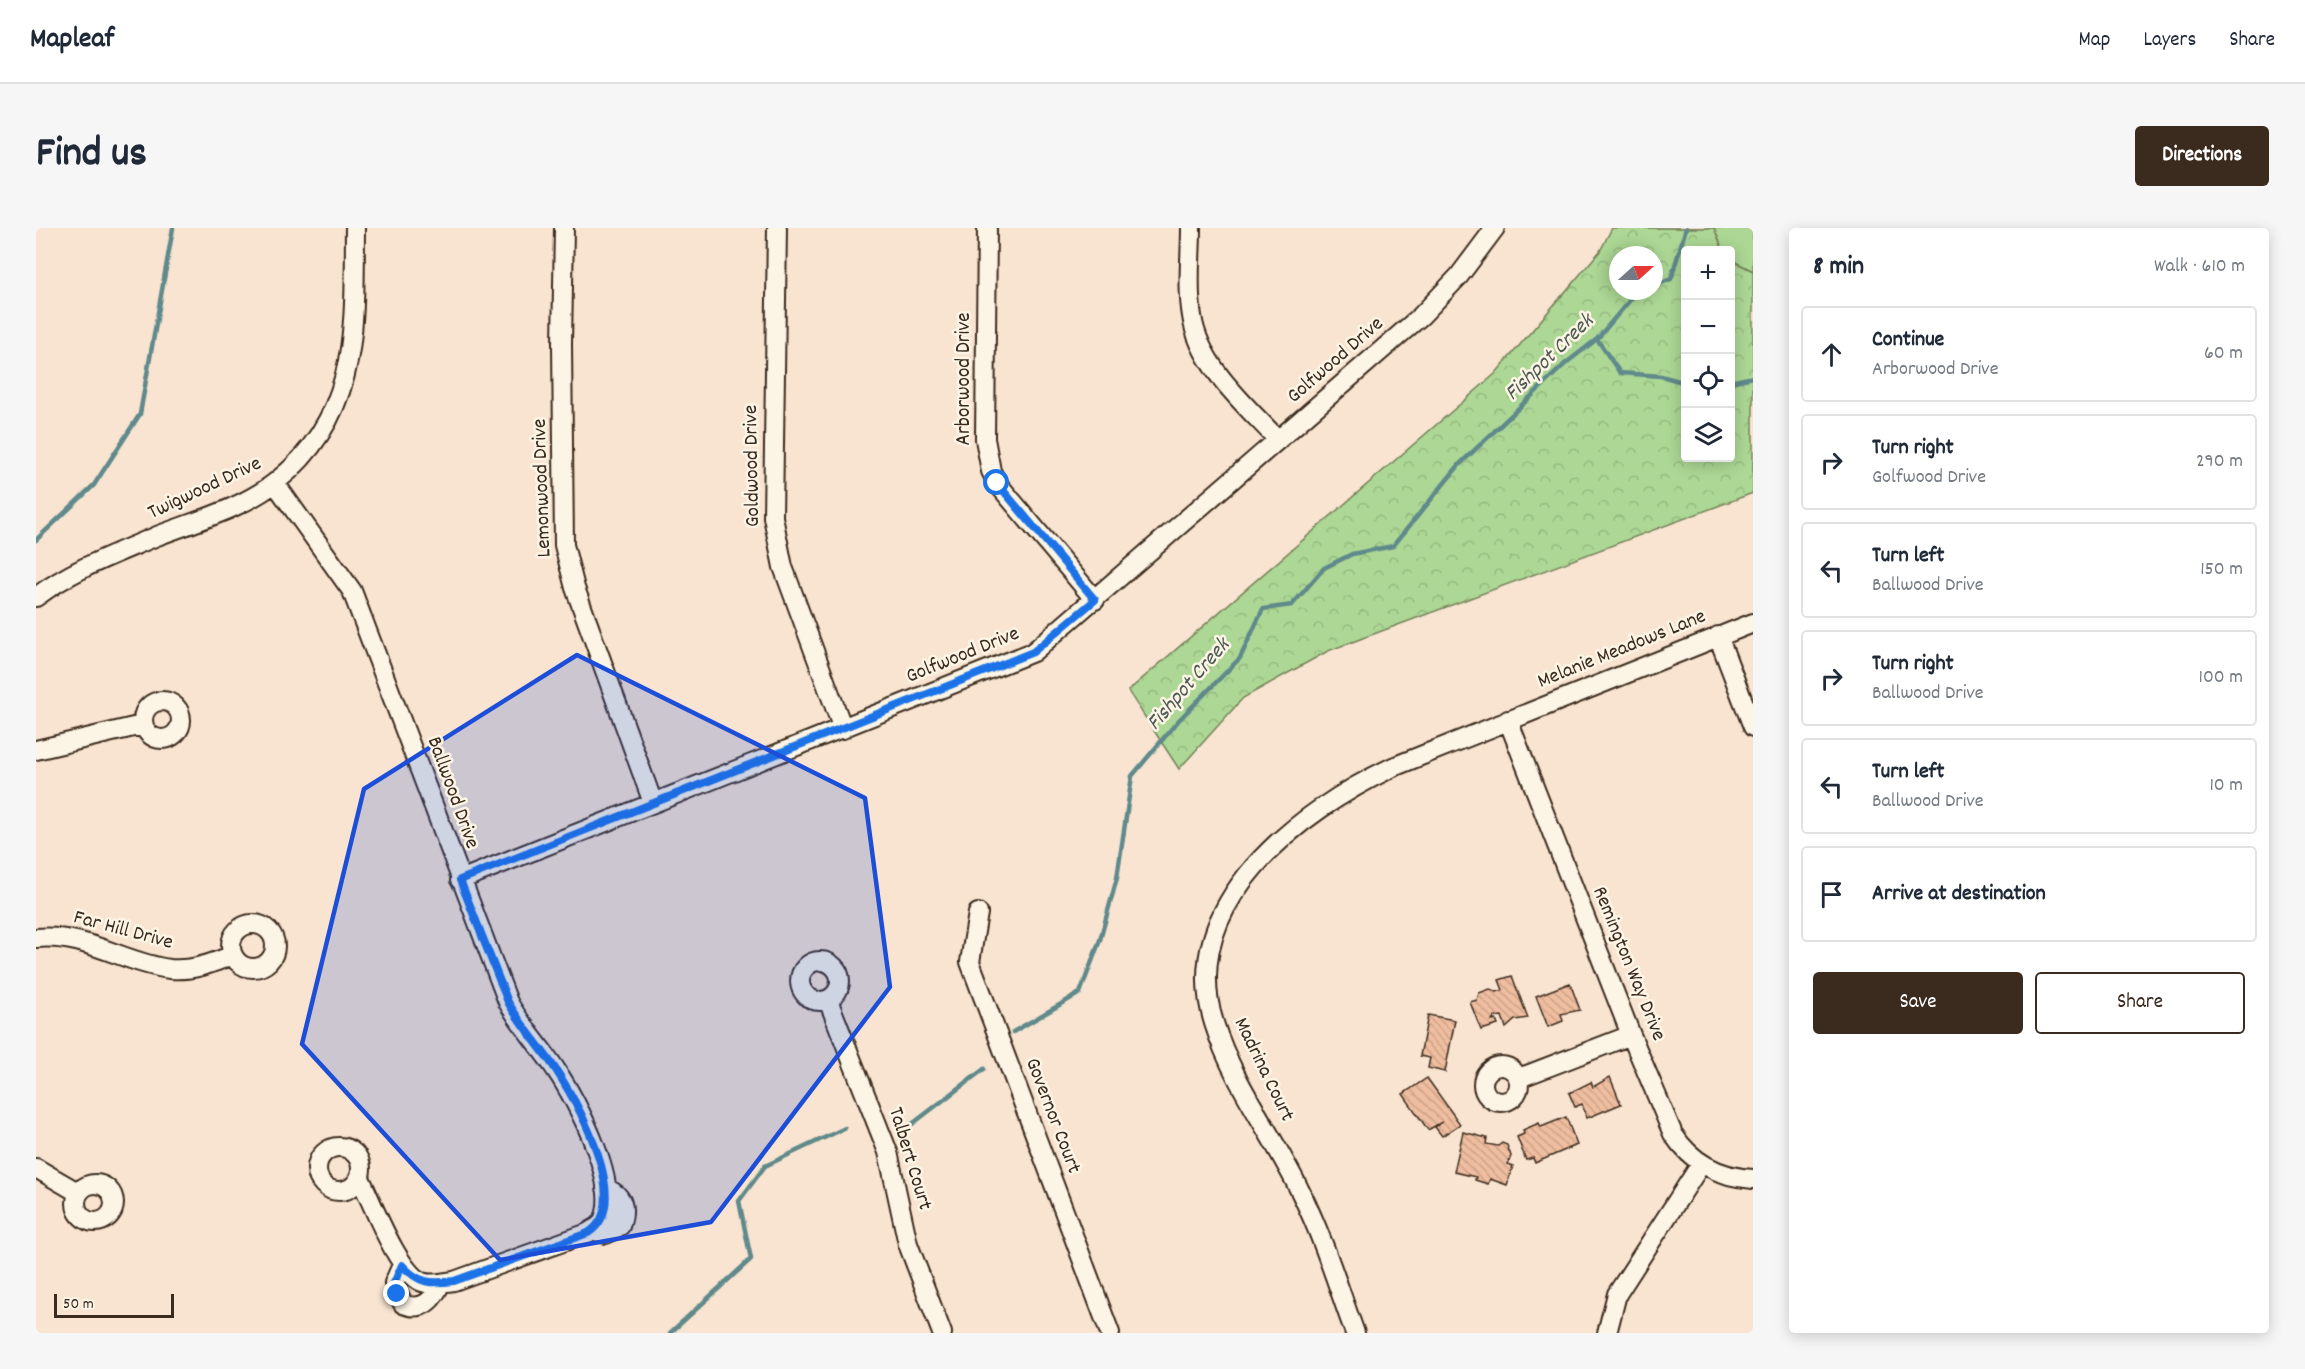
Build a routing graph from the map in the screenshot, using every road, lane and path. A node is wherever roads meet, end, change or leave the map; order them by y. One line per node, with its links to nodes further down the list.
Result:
1 (355, 228): 8 (street, Twigwood Drive)
2 (564, 228): 18 (street, Lemonwood Drive)
3 (777, 228): 16 (street, Goldwood Drive)
4 (987, 228): 10 (street, Arborwood Drive)
5 (1191, 228): 7 (street)
6 (1495, 228): 7 (street, Golfwood Drive)
7 (1278, 440): 10 (street, Golfwood Drive)
8 (275, 483): 9 (street, Twigwood Drive); 19 (street, Ballwood Drive)
9 (36, 597)
10 (1095, 600): 16 (street, Golfwood Drive)
11 (1753, 623): 12 (street, Melanie Meadows Lane)
12 (1718, 636): 13 (street, Melanie Meadows Lane); 15 (street)
13 (1508, 720): 24 (street, Remington Way Drive); 35 (street, Madrina Court)
14 (142, 725): 17 (street)
15 (1753, 728)
16 (843, 729): 18 (street, Golfwood Drive)
17 (36, 750)
18 (653, 803): 19 (street, Golfwood Drive)
19 (460, 880): 32 (street, Ballwood Drive)
20 (978, 913): 33 (street, Governor Court)
21 (36, 938): 22 (street, Far Hill Drive)
22 (233, 955)
23 (828, 1000): 34 (street, Talbert Court)
24 (1631, 1035): 25 (street); 26 (street, Remington Way Drive)
25 (1519, 1078)
26 (1701, 1164): 29 (street, Remington Way Drive); 36 (street)
27 (36, 1168): 30 (street)
28 (360, 1178): 31 (street, Ballwood Drive)
29 (1753, 1179)
30 (79, 1193)
31 (402, 1265): 32 (street, Ballwood Drive); 32 (street)
32 (441, 1282)
33 (1103, 1331)
34 (942, 1333)
35 (1355, 1333)
36 (1607, 1333)

